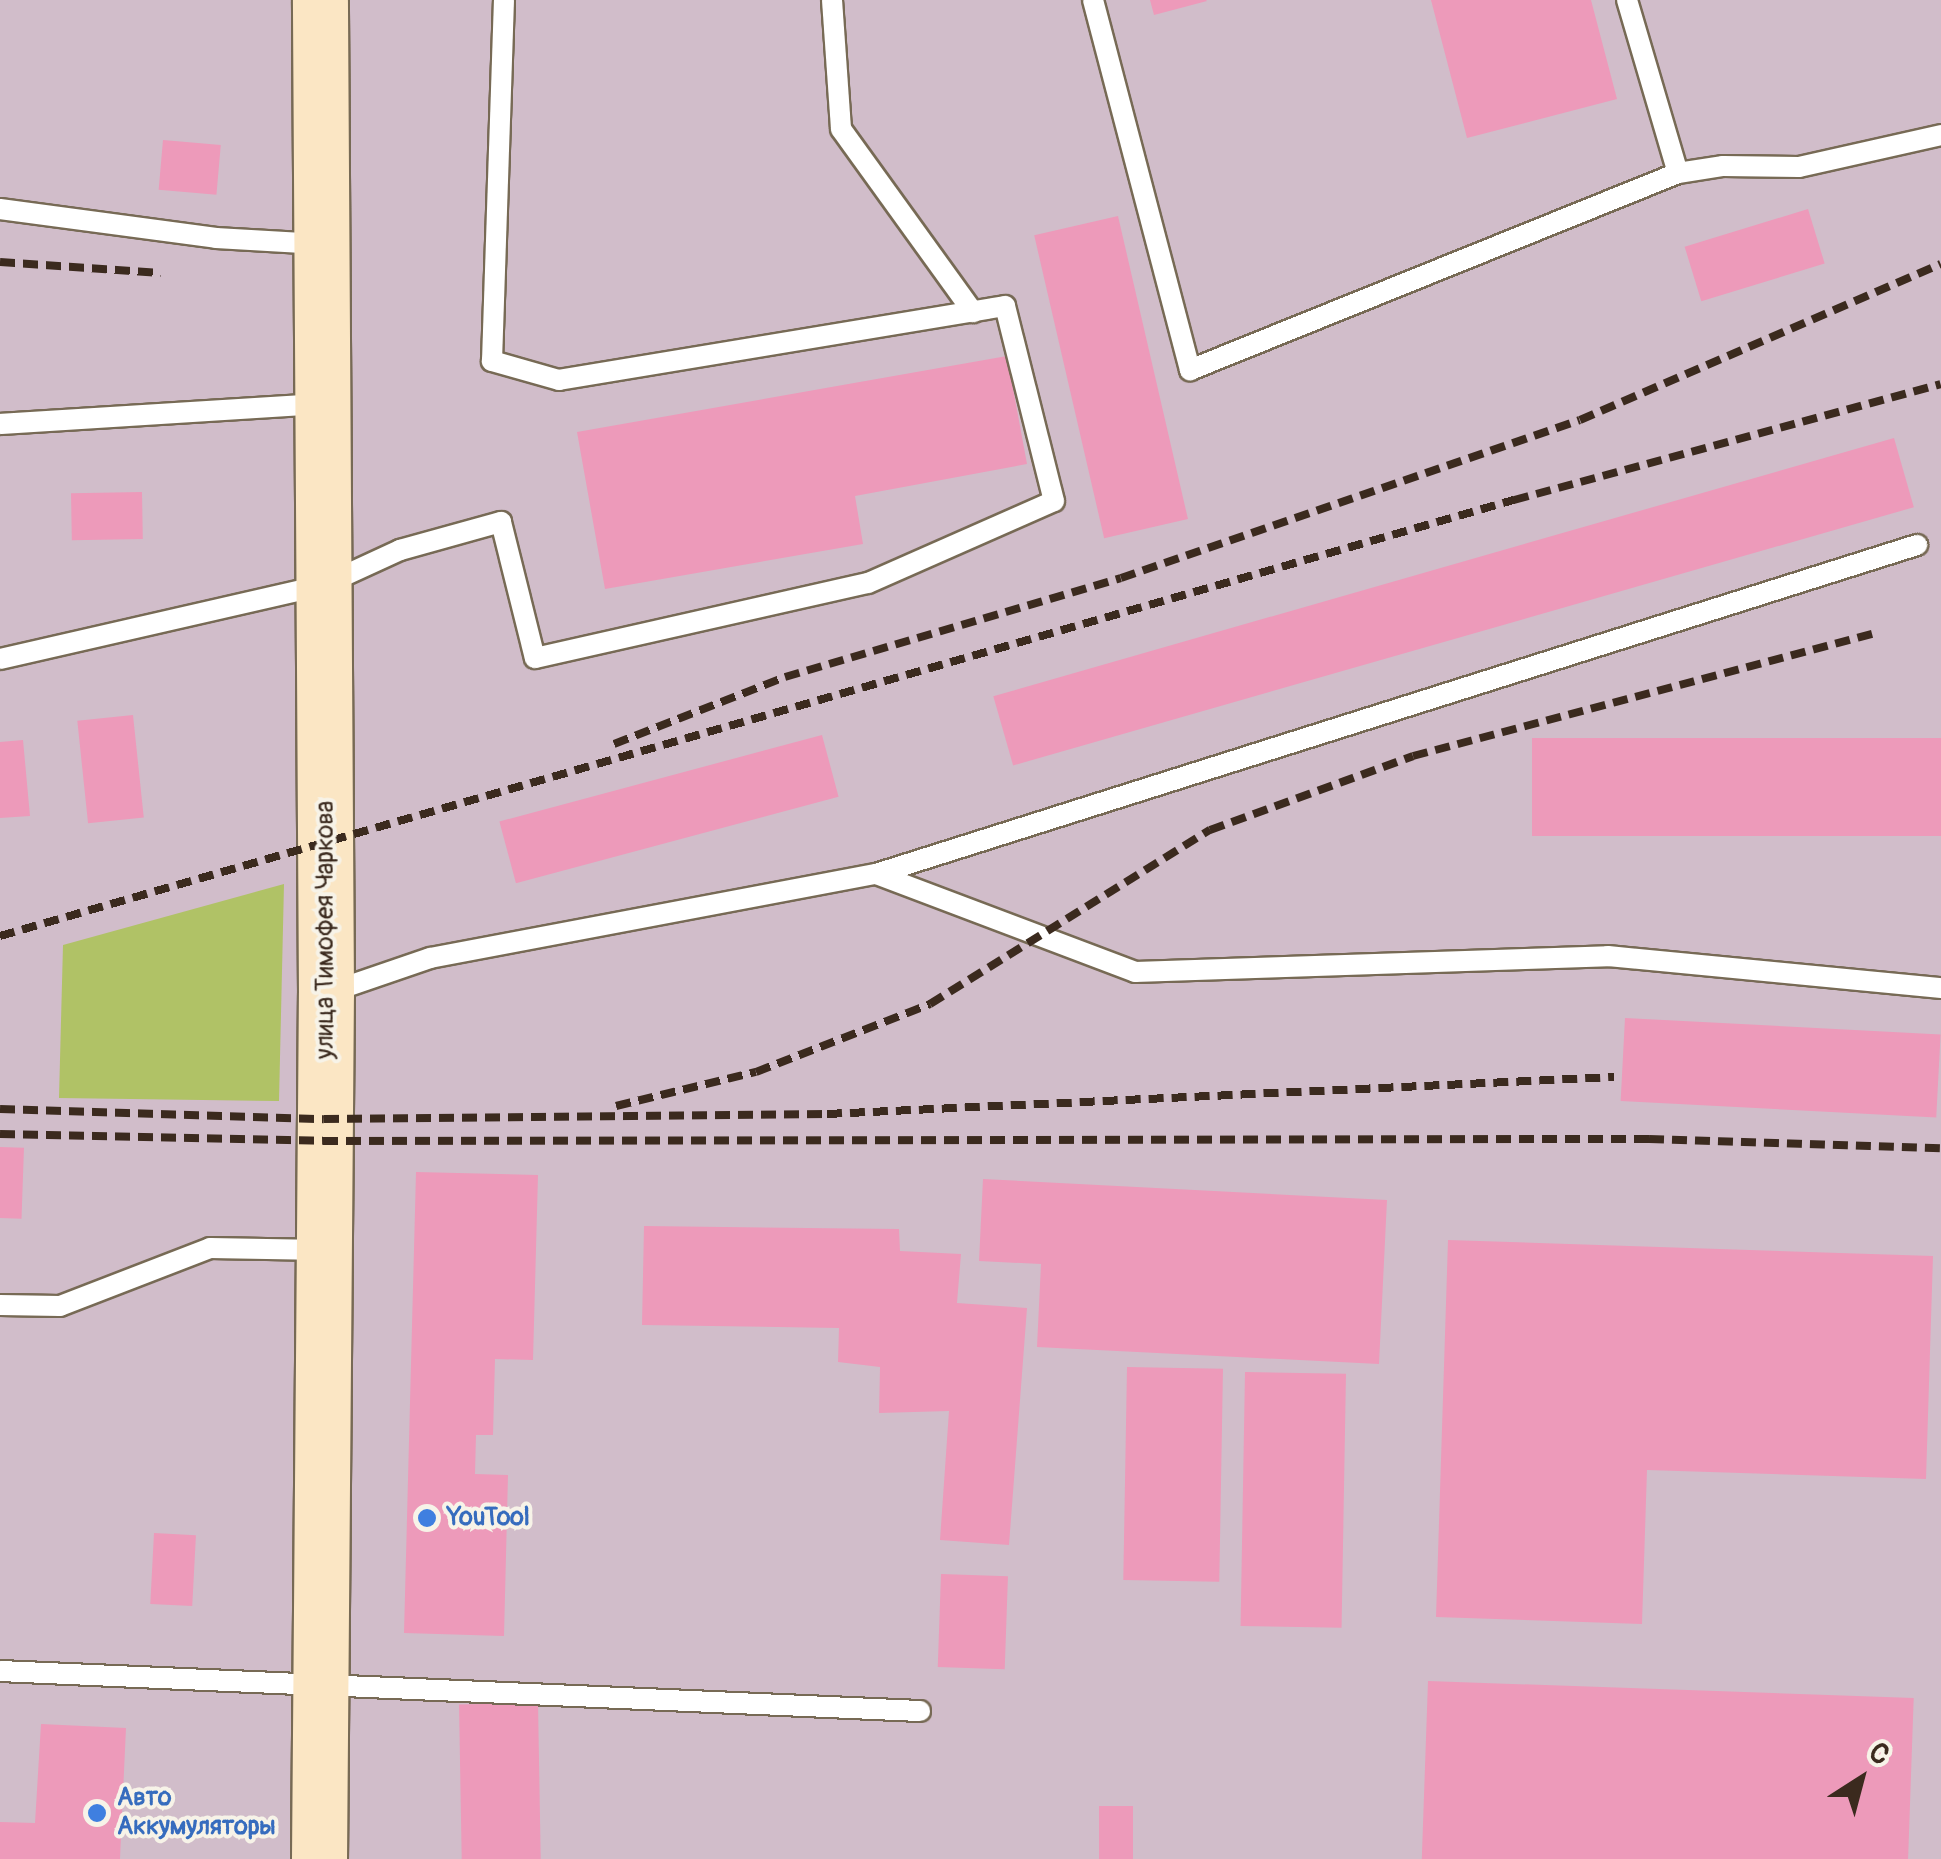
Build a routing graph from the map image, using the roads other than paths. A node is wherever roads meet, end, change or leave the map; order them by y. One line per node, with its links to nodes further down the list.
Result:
1 (320, 0): 9 (main road, улица Тимофея Чаркова)
2 (504, 0): 10 (lane)
3 (832, 0): 10 (lane)
4 (1092, 0): 7 (lane)
5 (1626, 0): 7 (lane)
6 (1941, 135): 7 (lane)
7 (1678, 173)
8 (0, 209): 9 (lane)
9 (322, 244): 11 (main road, улица Тимофея Чаркова)
10 (973, 312): 14 (lane)
11 (323, 404): 12 (lane); 14 (main road, улица Тимофея Чаркова)
12 (0, 424)
13 (1917, 545): 16 (lane)
14 (324, 586): 15 (lane); 18 (main road, улица Тимофея Чаркова)
15 (0, 659)
16 (876, 874): 17 (lane); 18 (lane)
17 (1941, 988)
18 (326, 994): 19 (main road, улица Тимофея Чаркова)
19 (325, 1250): 20 (lane); 22 (main road, улица Тимофея Чаркова)
20 (0, 1305)
21 (0, 1671): 22 (lane)
22 (321, 1684): 23 (lane); 24 (main road, улица Тимофея Чаркова)
23 (920, 1710)
24 (319, 1859)

